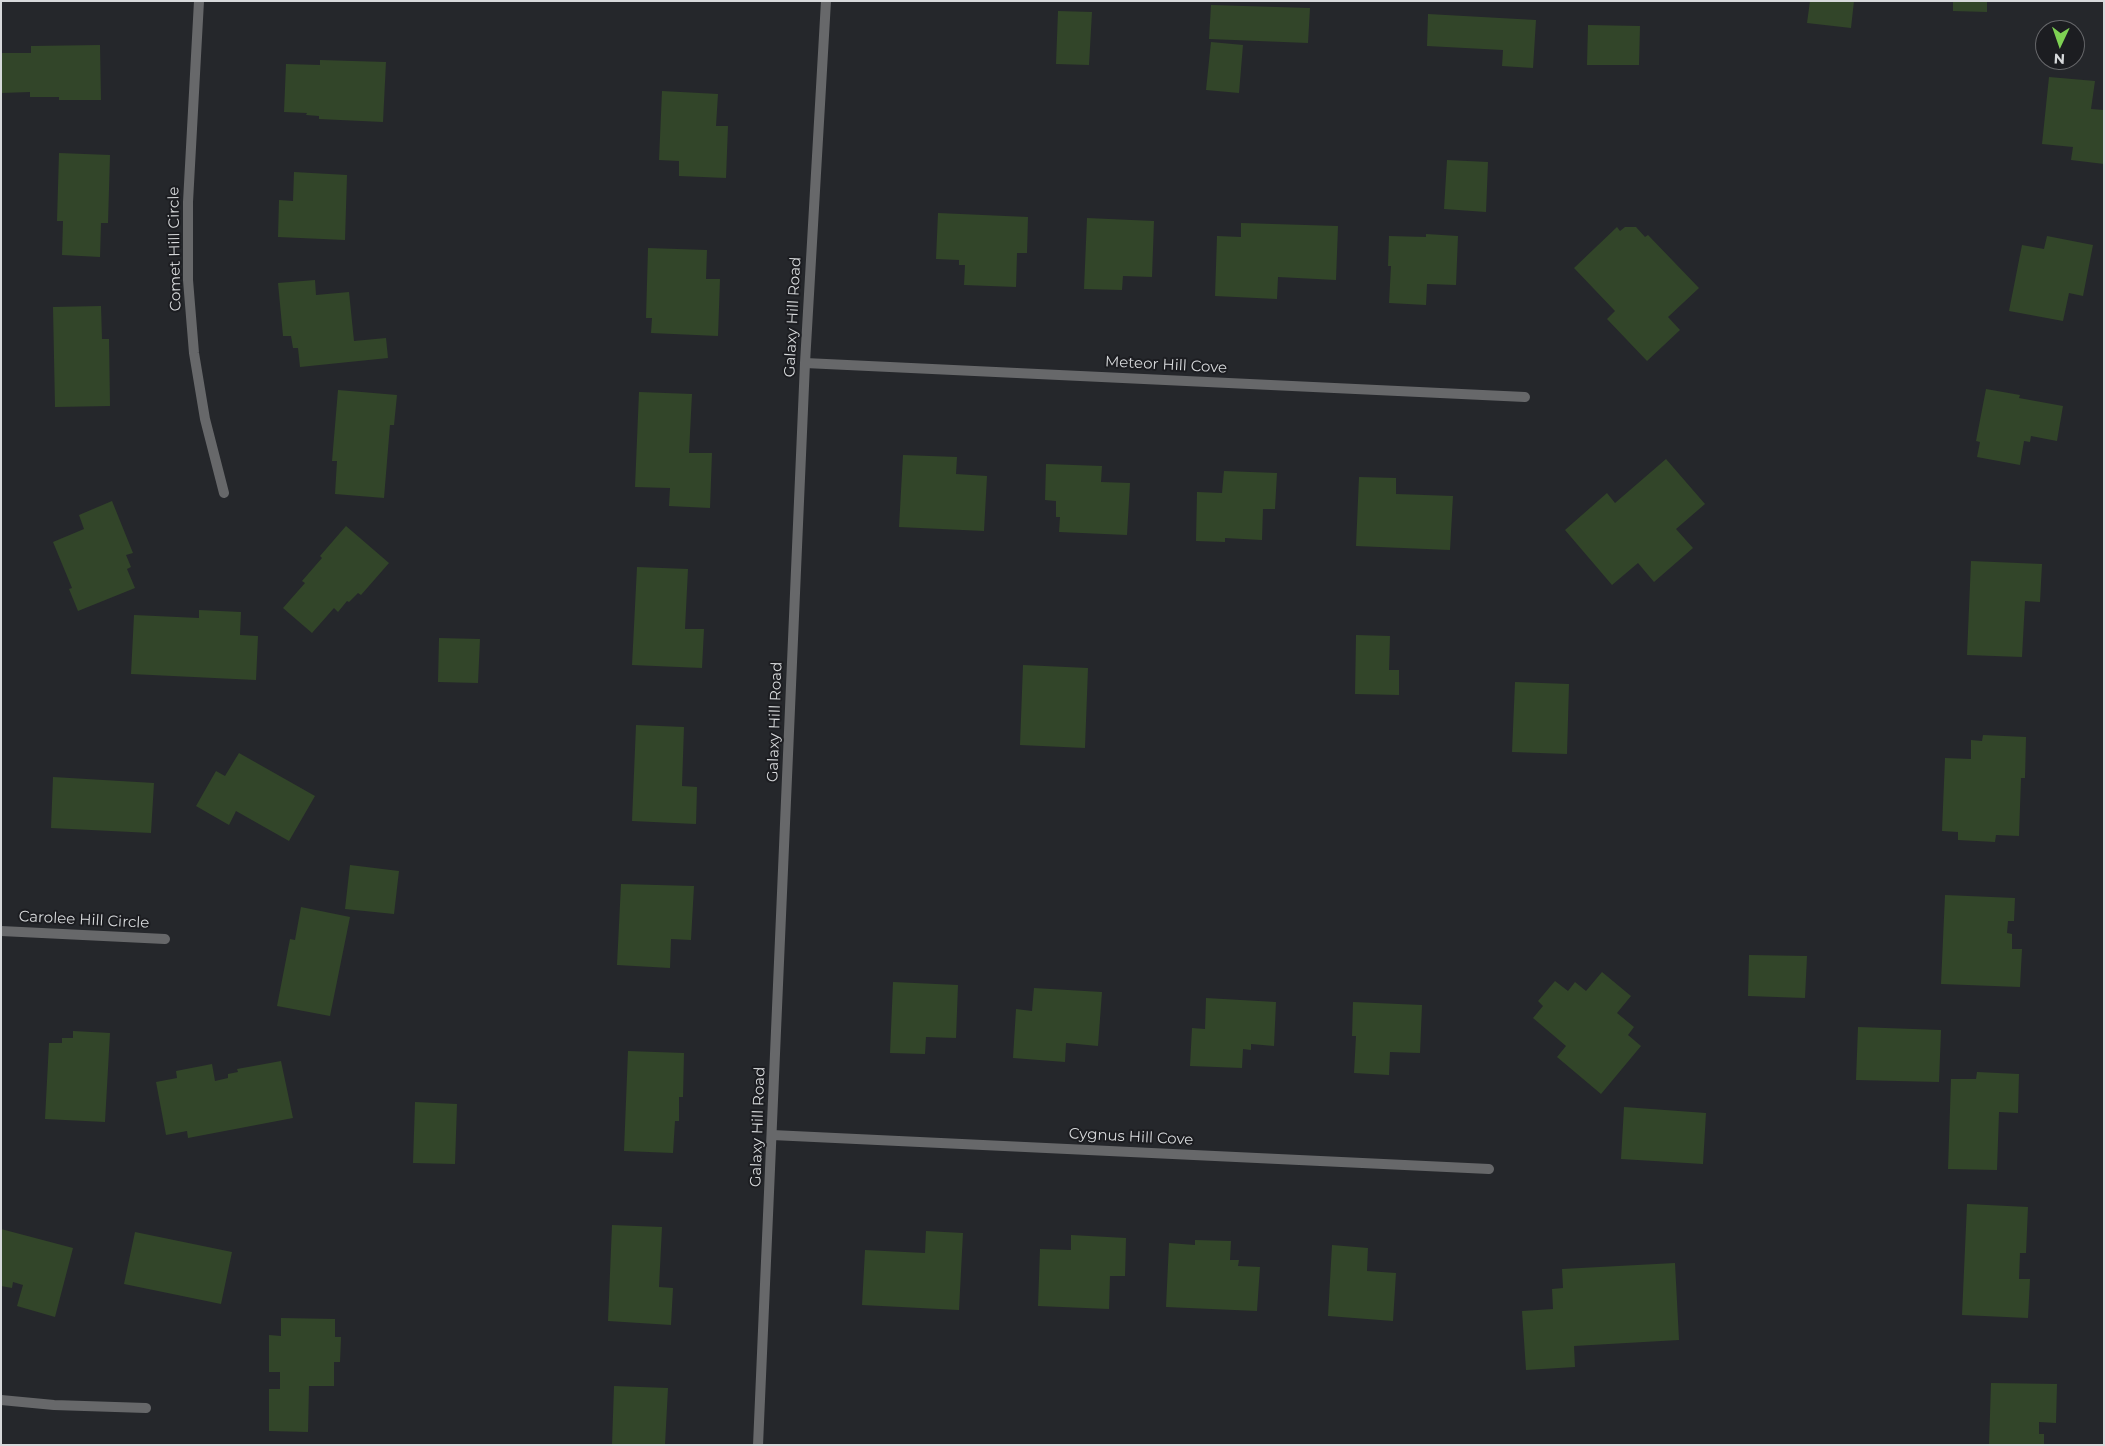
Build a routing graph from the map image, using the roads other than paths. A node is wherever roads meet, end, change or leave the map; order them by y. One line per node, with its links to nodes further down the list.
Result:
1 (199, 1): 5 (street, Comet Hill Circle)
2 (826, 1): 3 (street, Galaxy Hill Road)
3 (805, 362): 4 (street, Meteor Hill Cove); 8 (street, Galaxy Hill Road)
4 (1525, 397)
5 (224, 493)
6 (1, 931): 7 (street, Carolee Hill Circle)
7 (165, 939)
8 (772, 1135): 9 (street, Cygnus Hill Cove); 12 (street, Galaxy Hill Road)
9 (1489, 1169)
10 (1, 1400): 11 (street)
11 (146, 1408)
12 (758, 1445)

